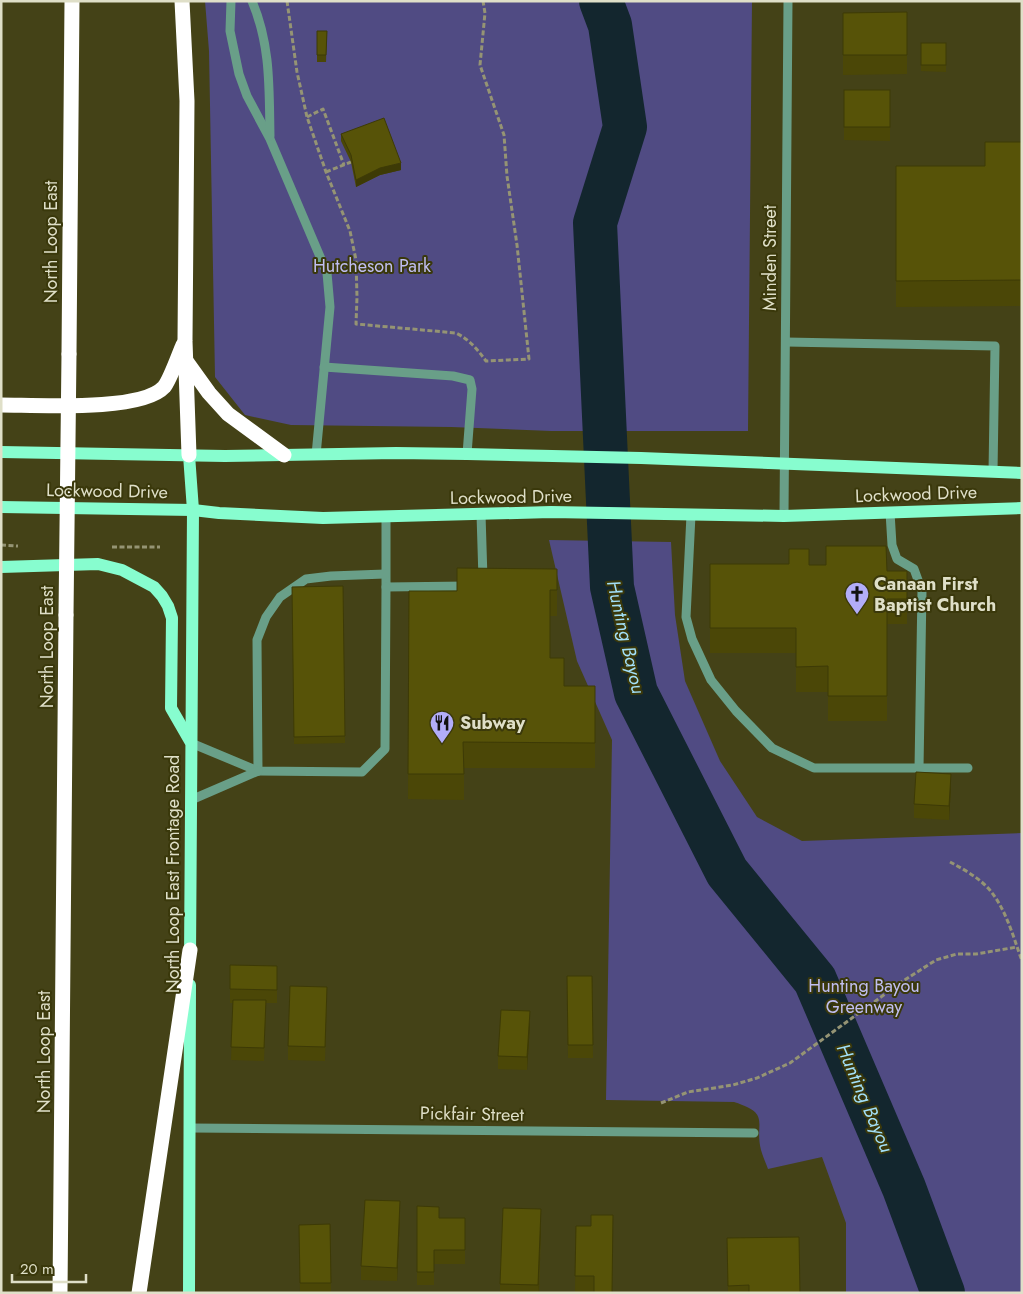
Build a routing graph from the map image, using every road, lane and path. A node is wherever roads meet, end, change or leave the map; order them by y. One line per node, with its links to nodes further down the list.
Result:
1 (72, 1): 49 (highway, North Loop East, bridge)
2 (182, 1): 13 (highway)
3 (231, 1): 9 (street)
4 (252, 1): 9 (street)
5 (287, 1): 8 (path)
6 (483, 1): 12 (path)
7 (788, 1): 14 (street, Minden Street)
8 (307, 117): 11 (path); 12 (path)
9 (270, 139): 16 (street)
10 (351, 162): 11 (path)
11 (344, 165): 12 (path)
12 (326, 172)
13 (185, 341): 15 (highway); 17 (highway)
14 (786, 342): 23 (street, Minden Street); 24 (street)
15 (186, 362): 20 (highway); 22 (highway)
16 (324, 367): 19 (street); 21 (street)
17 (1, 405)
18 (1, 452): 22 (main road, Lockwood Drive)
19 (467, 454): 21 (main road, Lockwood Drive); 23 (main road, Lockwood Drive)
20 (284, 455): 21 (main road, Lockwood Drive); 22 (main road, Lockwood Drive)
21 (316, 455)
22 (189, 456): 28 (main road, North Loop East Frontage Road)
23 (785, 464): 24 (main road, Lockwood Drive); 32 (street, Minden Street)
24 (993, 472): 25 (main road, Lockwood Drive)
25 (1022, 473)
26 (1, 507): 28 (main road, Lockwood Drive)
27 (1022, 508): 29 (main road, Lockwood Drive)
28 (193, 510): 33 (main road, Lockwood Drive); 37 (main road, North Loop East Frontage Road)
29 (890, 512): 32 (main road, Lockwood Drive); 38 (street)
30 (481, 514): 31 (main road, Lockwood Drive); 33 (main road, Lockwood Drive); 36 (street)
31 (691, 514): 32 (main road, Lockwood Drive); 38 (street)
32 (784, 516)
33 (386, 517): 35 (street)
34 (1, 567): 37 (main road)
35 (385, 574): 36 (street); 40 (street)
36 (386, 587): 40 (street)
37 (191, 743): 40 (street); 41 (main road, North Loop East Frontage Road)
38 (919, 768): 39 (street)
39 (968, 768)
40 (258, 771): 41 (street)
41 (191, 800): 44 (main road, North Loop East Frontage Road)
42 (950, 862): 43 (path)
43 (1017, 946): 45 (path); 46 (path)
44 (190, 950): 47 (main road, North Loop East Frontage Road); 50 (highway)
45 (1022, 961)
46 (662, 1103)
47 (190, 1128): 48 (street, Pickfair Street); 51 (main road, North Loop East Frontage Road)
48 (754, 1133)
49 (60, 1293)
50 (139, 1293)
51 (189, 1293)

